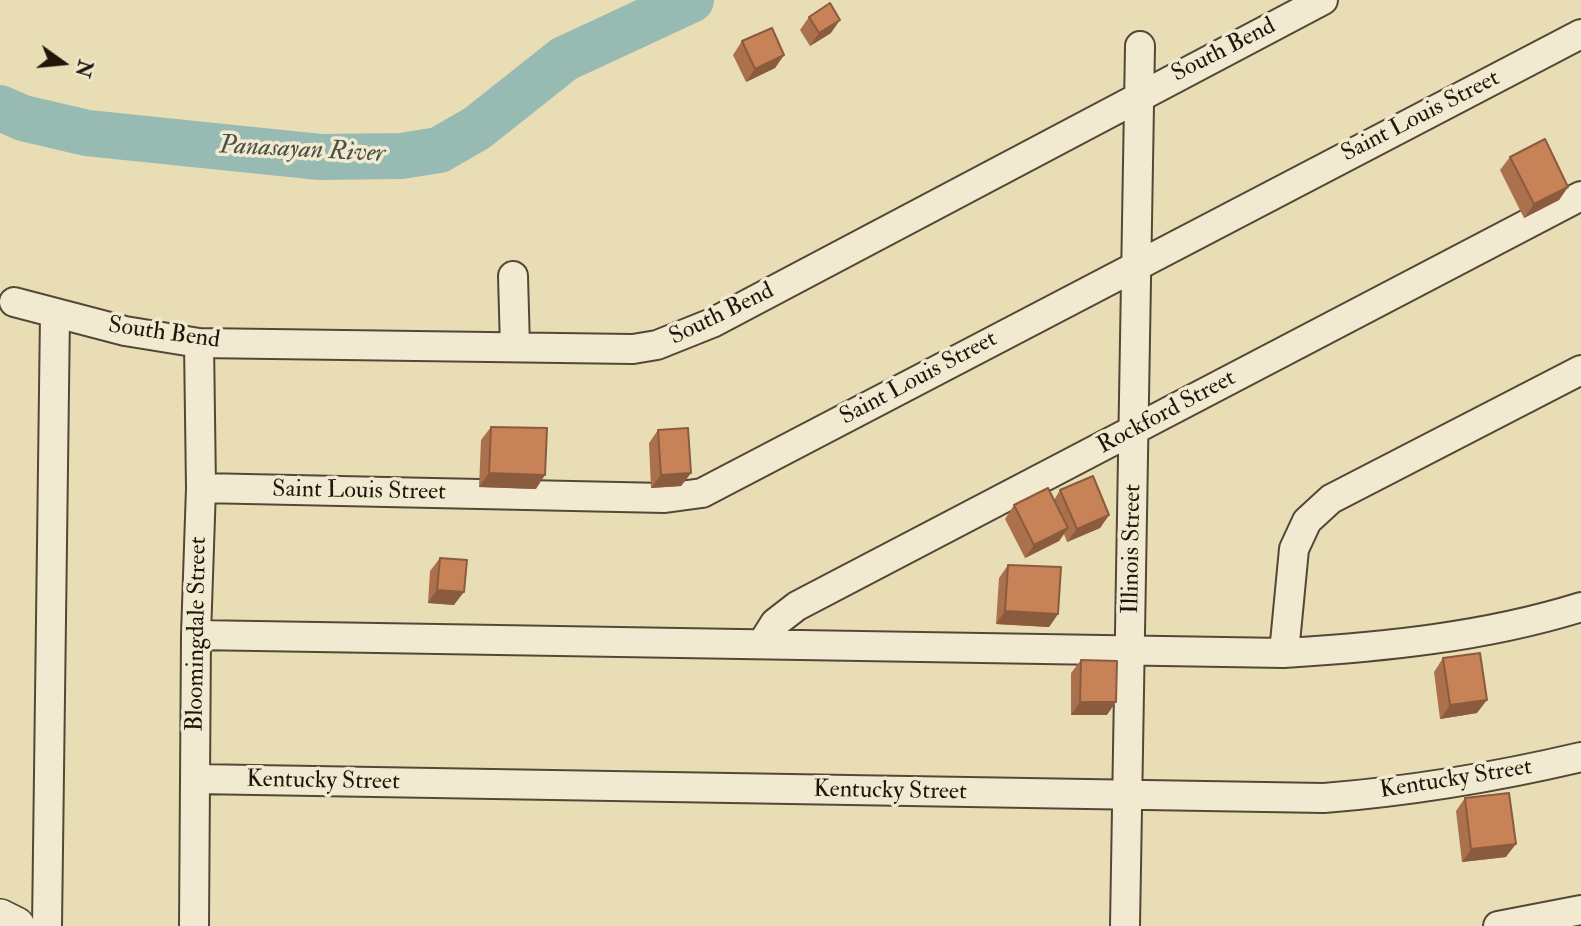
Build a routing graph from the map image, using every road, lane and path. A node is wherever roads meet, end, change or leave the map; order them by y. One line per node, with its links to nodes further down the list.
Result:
1 (1323, 0): 4 (street, South Bend)
2 (1581, 34): 6 (street, Saint Louis Street)
3 (1140, 46): 4 (street, Illinois Street)
4 (1140, 95): 6 (street, Illinois Street); 11 (street, South Bend)
5 (1581, 196): 13 (street, Rockford Street)
6 (1137, 265): 13 (street, Illinois Street); 14 (street, Saint Louis Street)
7 (513, 276): 11 (street)
8 (14, 302): 9 (street, South Bend)
9 (55, 314): 10 (street, South Bend); 26 (street)
10 (199, 343): 11 (street, South Bend); 14 (street, Bloomingdale Street)
11 (515, 347)
12 (1581, 370): 19 (street)
13 (1135, 429): 17 (street, Rockford Street); 18 (street, Illinois Street)
14 (201, 488): 16 (street, Bloomingdale Street)
15 (1581, 607): 19 (street)
16 (196, 635): 17 (street); 21 (street, Bloomingdale Street)
17 (763, 642): 18 (street)
18 (1131, 650): 19 (street); 22 (street, Illinois Street)
19 (1284, 653)
20 (1581, 757): 22 (street, Kentucky Street)
21 (196, 779): 22 (street, Kentucky Street); 27 (street, Bloomingdale Street)
22 (1128, 796): 28 (street, Illinois Street)
23 (1581, 910): 29 (street)
24 (0, 918): 25 (street)
25 (16, 926)
26 (47, 926)
27 (194, 926)
28 (1125, 926)
29 (1498, 926)

